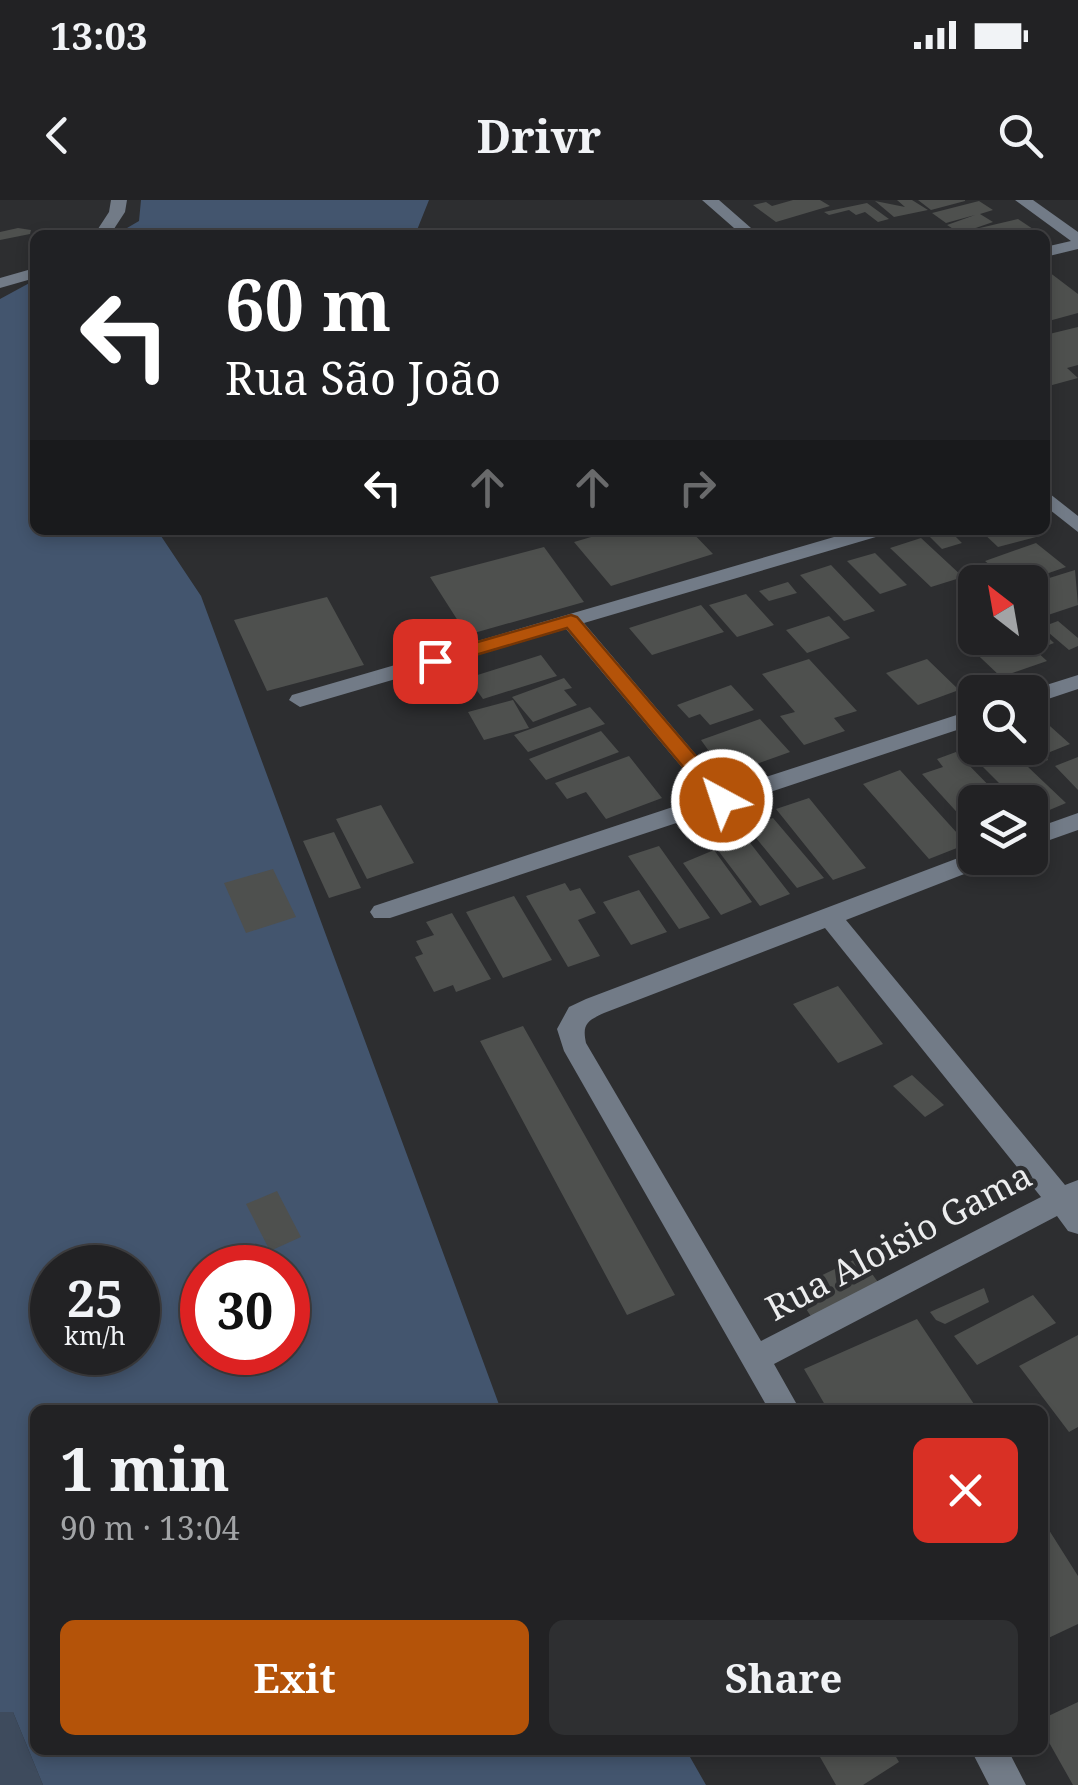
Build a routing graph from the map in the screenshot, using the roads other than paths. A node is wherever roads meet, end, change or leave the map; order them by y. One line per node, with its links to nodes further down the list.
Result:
1 (119, 200): 4 (street)
2 (710, 200): 5 (street)
3 (1023, 200): 6 (street)
4 (105, 230)
5 (745, 230)
6 (1078, 242): 7 (street)
7 (1050, 250)
8 (30, 274): 9 (street)
9 (0, 283)
10 (1050, 501): 11 (street)
11 (1078, 526)
12 (862, 535): 13 (street)
13 (571, 621): 16 (street); 18 (street)
14 (1078, 682): 15 (street)
15 (1048, 692)
16 (300, 700)
17 (958, 722): 18 (street)
18 (722, 800): 22 (street)
19 (1077, 822): 20 (street)
20 (1048, 832)
21 (958, 867): 23 (street)
22 (382, 912)
23 (828, 915): 24 (street); 25 (street)
24 (1072, 1204): 25 (street, Rua Aloisio Gama)
25 (755, 1359): 26 (street)
26 (782, 1405)
27 (991, 1755): 28 (street)
28 (1009, 1785)

